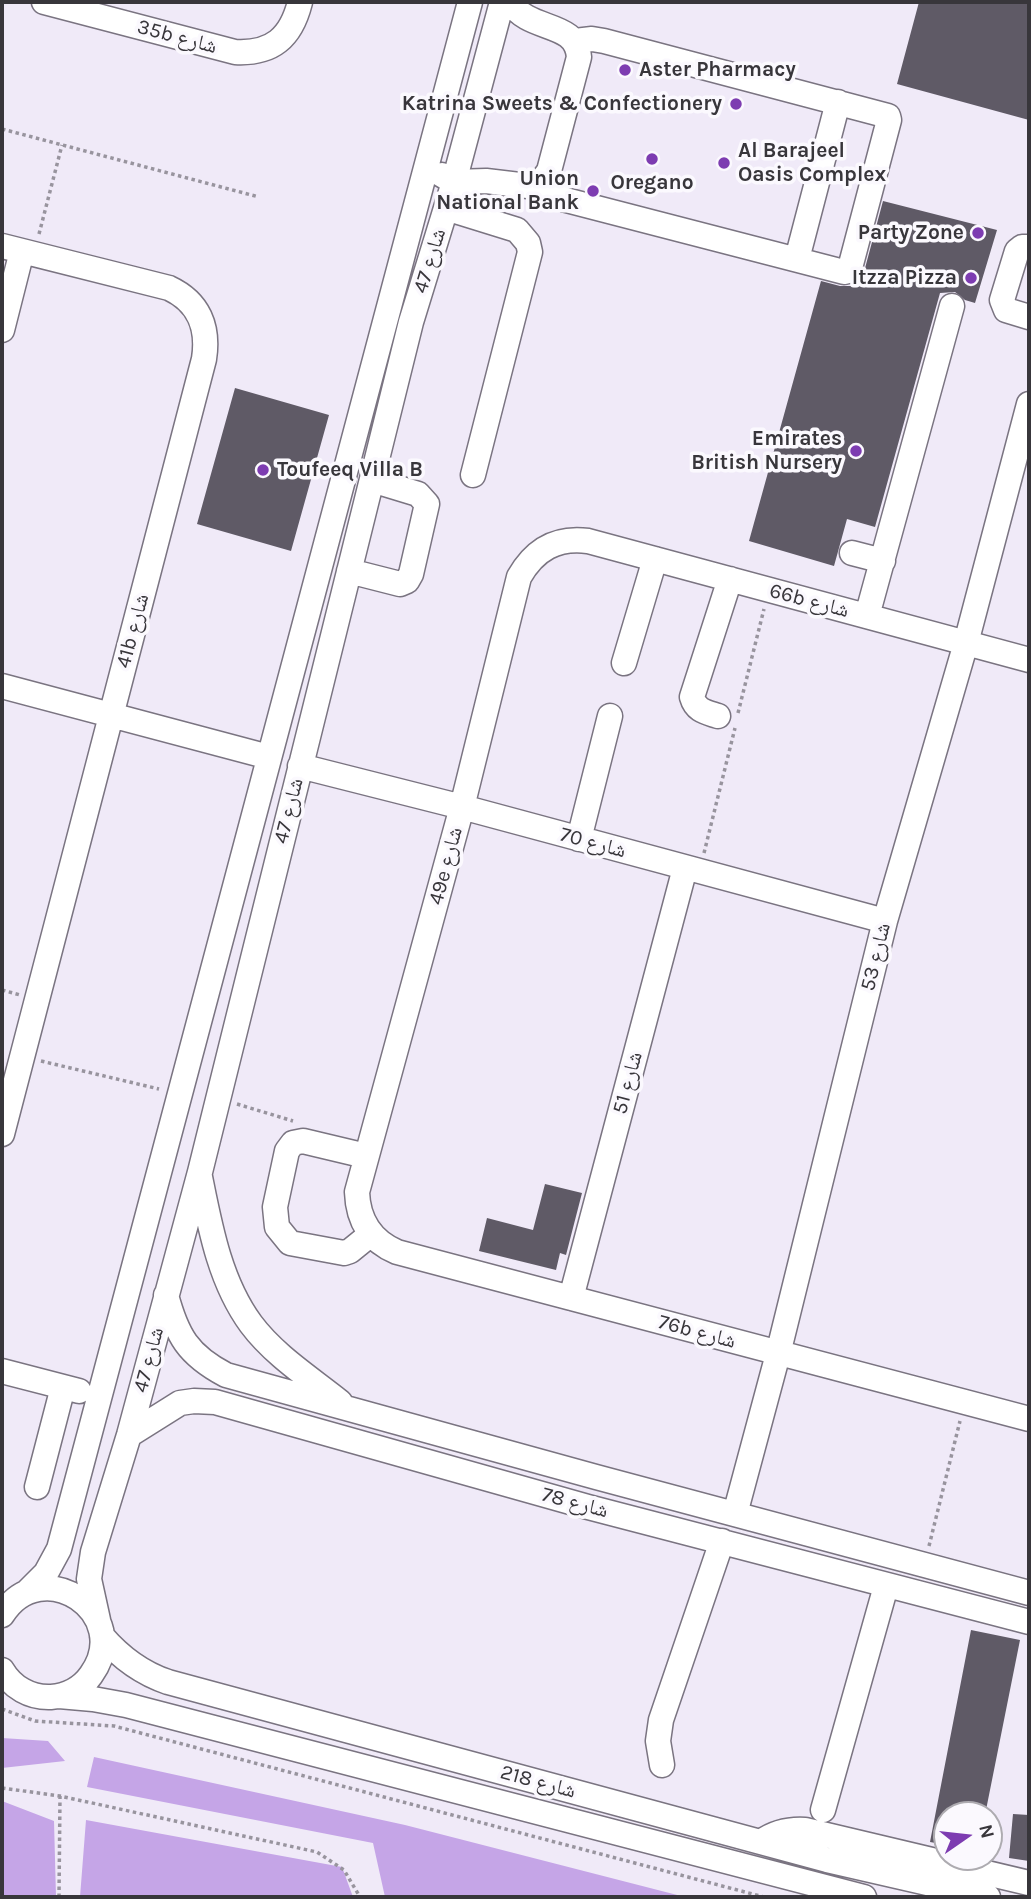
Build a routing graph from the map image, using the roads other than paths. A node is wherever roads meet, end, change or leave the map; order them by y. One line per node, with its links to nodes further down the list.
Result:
1 (44, 2): 5 (street, 35b شارع)
2 (470, 2): 9 (street, شارع 47)
3 (502, 2): 10 (street, شارع 47)
4 (510, 2): 7 (street)
5 (86, 7): 6 (street, 35b شارع)
6 (299, 9)
7 (575, 41): 8 (street); 11 (street)
8 (838, 102): 15 (street); 15 (street)
9 (434, 141): 10 (street); 16 (street, شارع 47)
10 (454, 182): 11 (street); 12 (street, شارع 47)
11 (534, 185): 15 (street)
12 (446, 208): 19 (street, شارع 47); 22 (street)
13 (1029, 247): 18 (street)
14 (19, 250): 20 (street); 35 (street, 41b شارع)
15 (797, 260)
16 (400, 269): 19 (street); 38 (street, شارع 47)
17 (952, 306): 27 (street)
18 (1029, 317)
19 (411, 322): 23 (street, شارع 47)
20 (2, 330)
21 (1029, 404): 31 (street, شارع 53)
22 (473, 475)
23 (372, 480): 28 (street, شارع 47); 28 (street)
24 (589, 541): 26 (street, 66b شارع); 40 (street, 49e شارع)
25 (852, 554): 27 (street)
26 (655, 559): 29 (street, 66b شارع); 33 (street)
27 (883, 561): 30 (street)
28 (349, 571): 39 (street, شارع 47)
29 (730, 579): 30 (street, 66b شارع); 37 (street)
30 (867, 616): 31 (street, 66b شارع)
31 (966, 643): 32 (street, 66b شارع); 43 (street, شارع 53)
32 (1029, 660)
33 (624, 663)
34 (2, 686): 35 (street)
35 (111, 715): 38 (street); 44 (street, 41b شارع)
36 (610, 716): 41 (street)
37 (718, 716)
38 (269, 757): 53 (street, شارع 47)
39 (300, 766): 40 (street, شارع 70); 46 (street, شارع 47)
40 (462, 807): 41 (street, شارع 70); 45 (street, 49e شارع)
41 (579, 839): 42 (street, شارع 70)
42 (685, 868): 43 (street, شارع 70); 49 (street, شارع 51)
43 (885, 921): 50 (street, شارع 53)
44 (2, 1134)
45 (366, 1156): 47 (street, 49e شارع); 47 (street)
46 (200, 1172): 48 (street, شارع 47); 54 (street)
47 (371, 1234): 49 (street, 76b شارع)
48 (166, 1295): 54 (street, شارع 78); 56 (street, شارع 47)
49 (571, 1298): 50 (street, 76b شارع)
50 (778, 1354): 55 (street, 76b شارع); 58 (street, شارع 53)
51 (2, 1371): 52 (street)
52 (64, 1387): 53 (street); 57 (street)
53 (99, 1396): 63 (street, شارع 47)
54 (346, 1407): 58 (street, شارع 78)
55 (1029, 1419)
56 (129, 1435): 59 (street, شارع 78); 69 (street, شارع 47)
57 (37, 1487)
58 (735, 1514): 60 (street, شارع 78)
59 (722, 1541): 61 (street, شارع 78); 72 (street)
60 (846, 1544): 61 (street); 64 (street, شارع 78)
61 (769, 1554): 62 (street, شارع 78)
62 (886, 1586): 65 (street, شارع 78); 73 (street)
63 (27, 1592): 67 (street, شارع 47); 69 (street, شارع 218)
64 (1029, 1593)
65 (941, 1599): 66 (street); 68 (street, شارع 78)
66 (1029, 1602)
67 (2, 1615)
68 (1029, 1622)
69 (100, 1628): 71 (street); 74 (street, شارع 218)
70 (2, 1670): 71 (street)
71 (59, 1696): 76 (street)
72 (662, 1765)
73 (823, 1810)
74 (761, 1842): 75 (street); 77 (street, شارع 218)
75 (1029, 1883)
76 (864, 1897)
77 (988, 1897)

